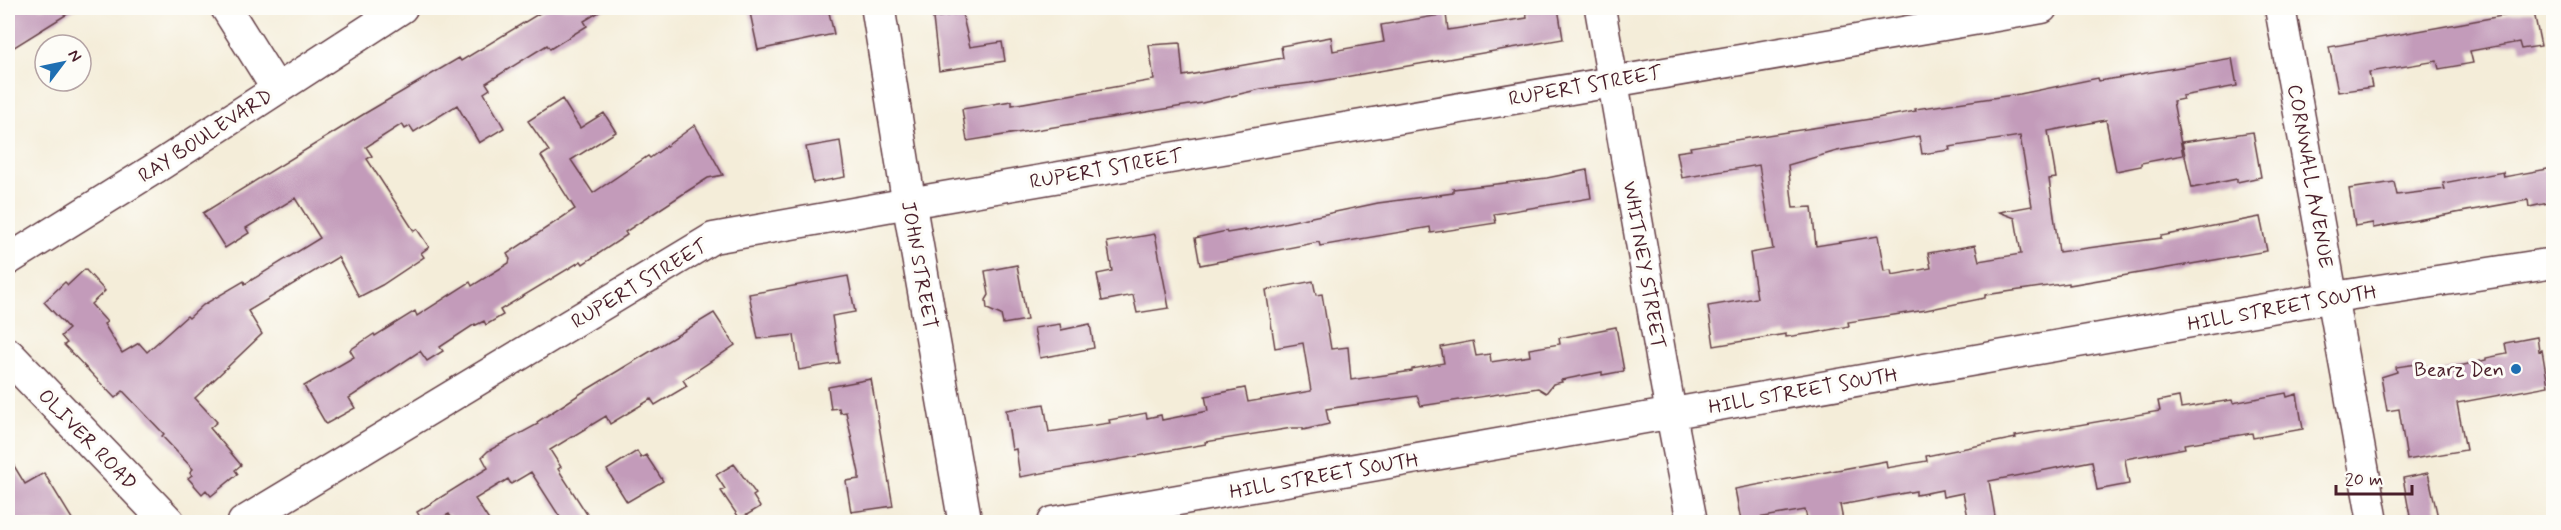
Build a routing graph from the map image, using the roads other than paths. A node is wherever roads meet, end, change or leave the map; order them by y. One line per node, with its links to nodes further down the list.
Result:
1 (226, 8): 8 (street)
2 (402, 8): 8 (street, RAY BOULEVARD)
3 (878, 8): 9 (street, JOHN STREET)
4 (1600, 8): 7 (street, WHITNEY STREET)
5 (2042, 8): 7 (street, RUPERT STREET)
6 (2280, 8): 12 (street, CORNWALL AVENUE)
7 (1612, 80): 9 (street, RUPERT STREET); 14 (street, WHITNEY STREET)
8 (276, 88): 10 (street, RAY BOULEVARD)
9 (909, 202): 16 (street, RUPERT STREET); 17 (street, JOHN STREET)
10 (8, 260)
11 (2553, 263): 12 (street, HILL STREET SOUTH)
12 (2334, 297): 14 (street, HILL STREET SOUTH); 20 (street, CORNWALL AVENUE)
13 (8, 355): 15 (street, OLIVER ROAD)
14 (1671, 414): 18 (street, HILL STREET SOUTH); 19 (street, WHITNEY STREET)
15 (168, 522)
16 (243, 522)
17 (965, 522)
18 (1053, 522)
19 (1692, 522)
20 (2373, 522)

